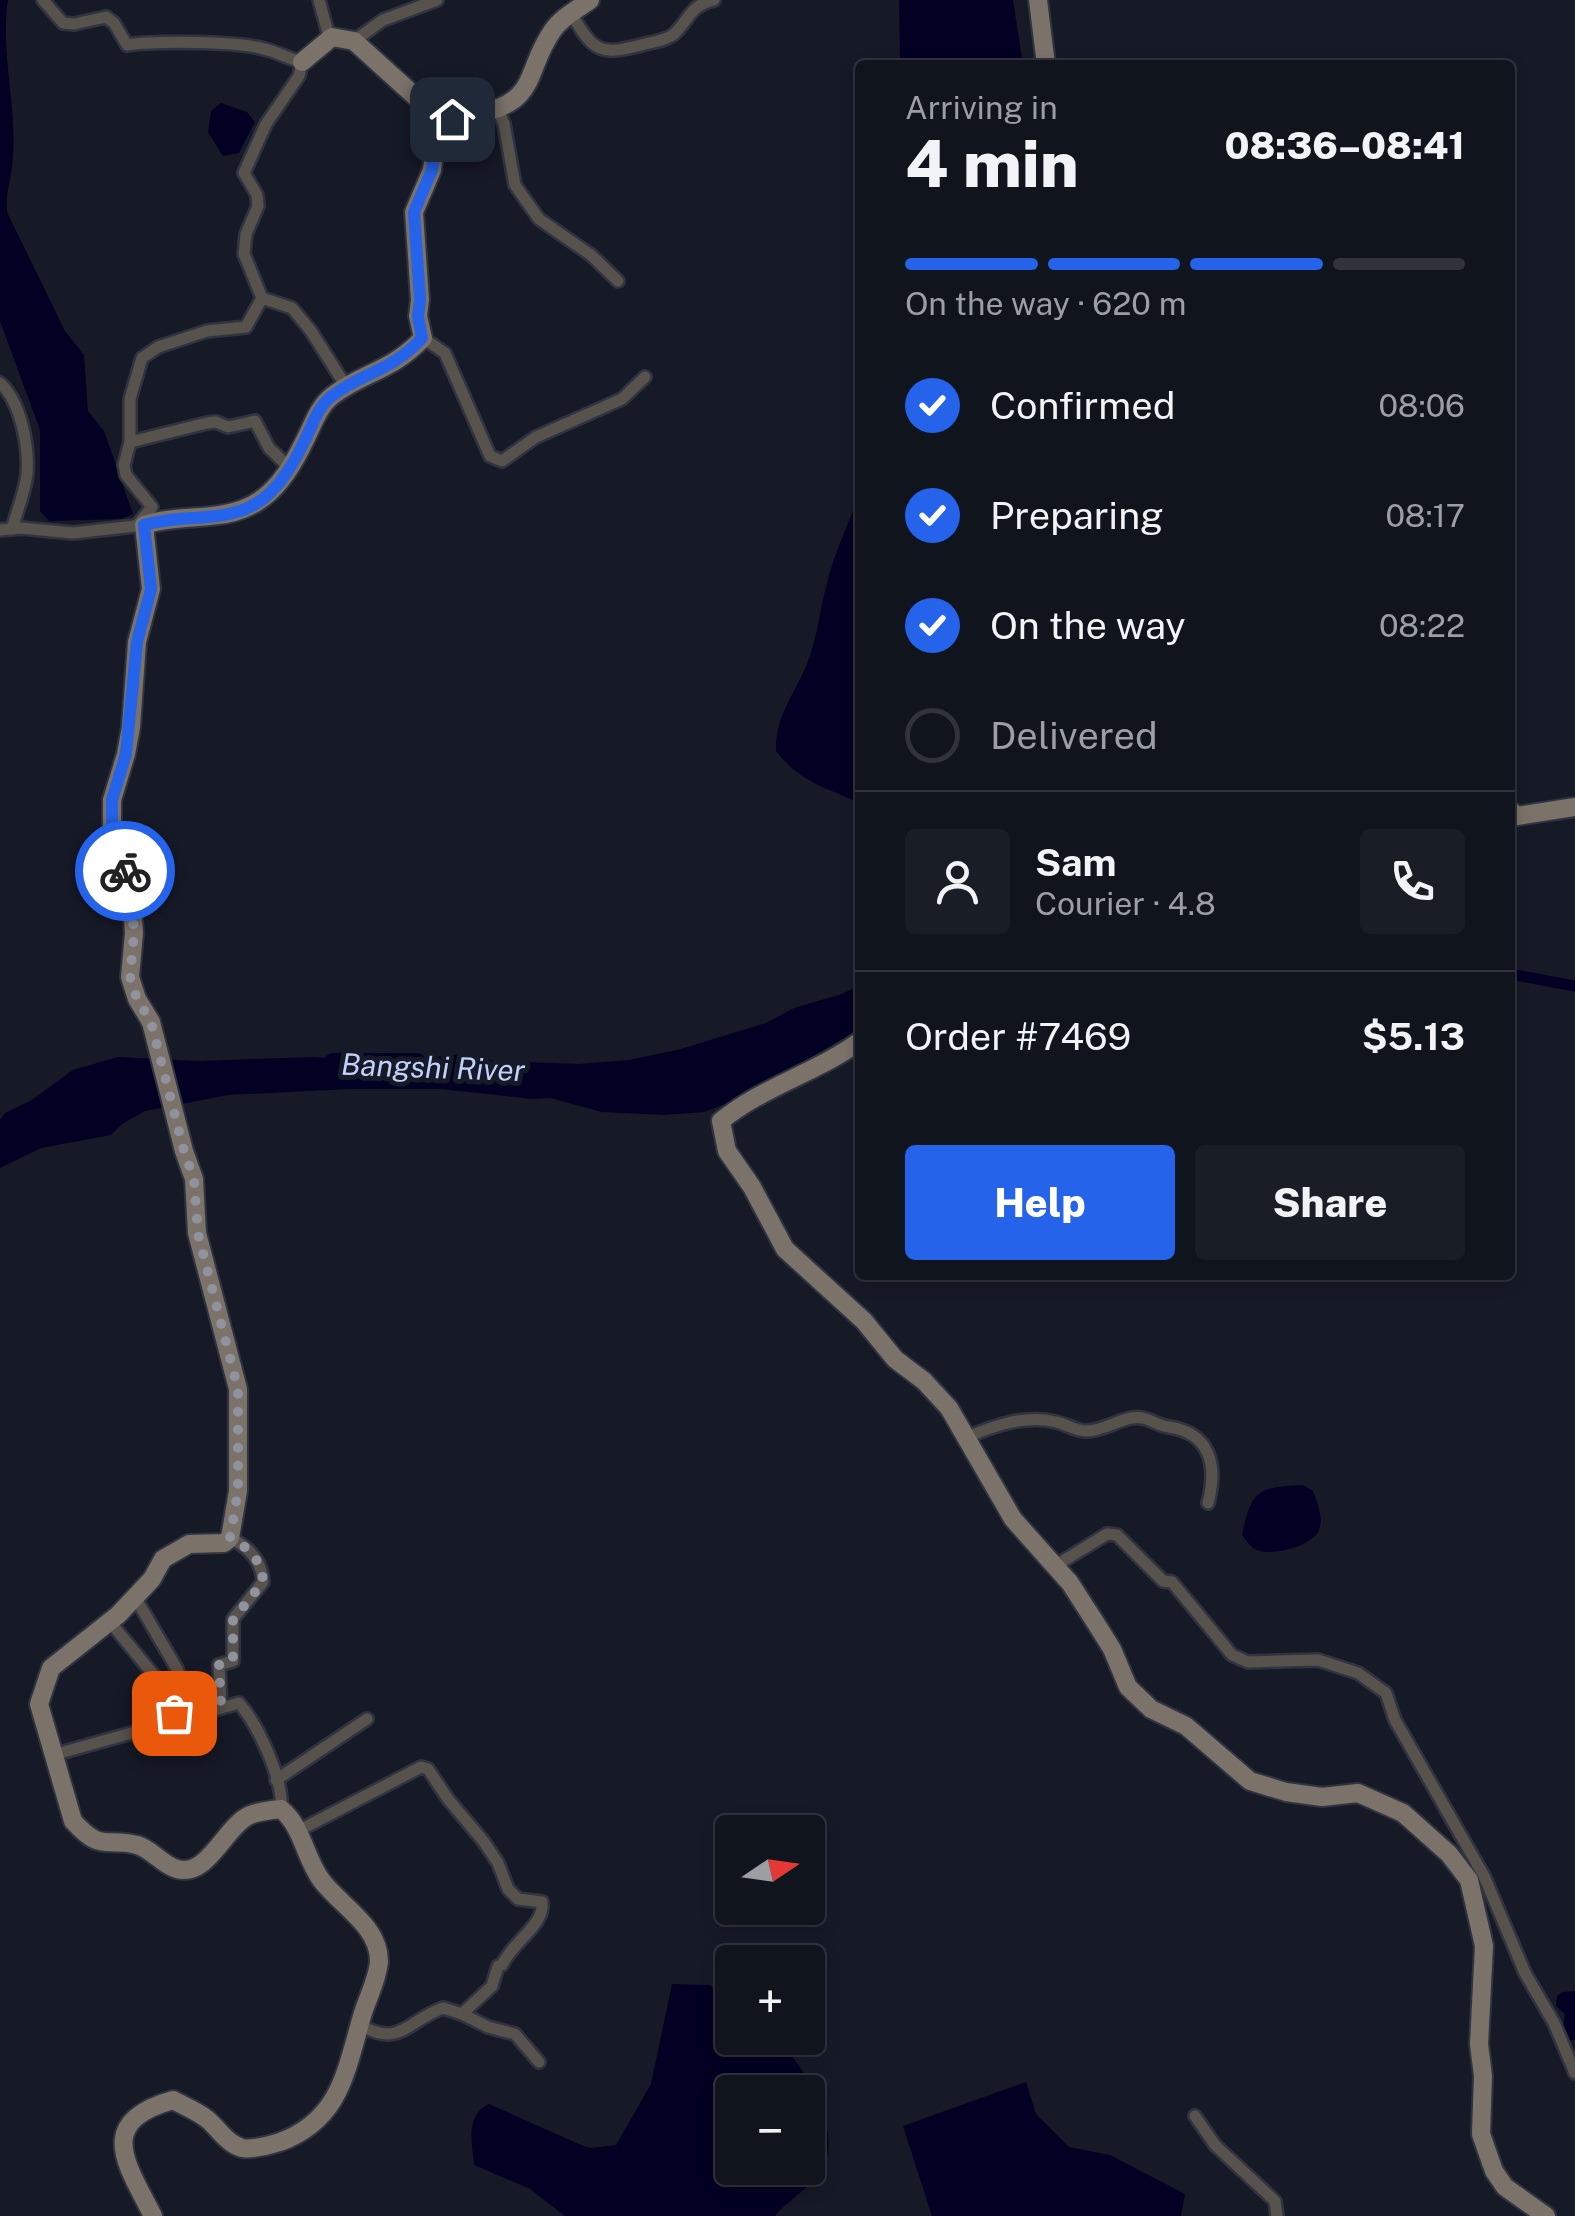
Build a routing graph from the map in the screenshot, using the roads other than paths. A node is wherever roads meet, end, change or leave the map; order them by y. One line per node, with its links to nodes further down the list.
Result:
1 (42, 0): 11 (street)
2 (319, 0): 8 (street)
3 (437, 0): 9 (street)
4 (590, 0): 7 (street)
5 (714, 0): 7 (street)
6 (1038, 0): 10 (street)
7 (571, 12): 12 (street)
8 (330, 40): 9 (street); 11 (street)
9 (354, 41): 13 (street)
10 (1045, 60)
11 (302, 62): 15 (street)
12 (498, 110): 13 (street); 14 (street)
13 (439, 118): 16 (street)
14 (618, 281)
15 (262, 298): 19 (street); 20 (street)
16 (422, 338): 17 (street); 19 (street)
17 (645, 377)
18 (0, 384): 23 (street)
19 (347, 388): 21 (street)
20 (130, 442): 21 (street); 22 (street)
21 (290, 468): 22 (street)
22 (142, 524): 23 (street); 29 (street)
23 (6, 530)
24 (1575, 807): 25 (street)
25 (1515, 814)
26 (855, 1045): 27 (street)
27 (965, 1438): 28 (street); 30 (street)
28 (1208, 1503)
29 (230, 1538): 31 (street); 33 (street)
30 (1055, 1566): 44 (street); 48 (street)
31 (135, 1597): 32 (street); 34 (street)
32 (110, 1622): 36 (street); 37 (street)
33 (221, 1708): 34 (street); 38 (street)
34 (195, 1716): 36 (street)
35 (368, 1720): 38 (street)
36 (177, 1723): 37 (street)
37 (53, 1755): 39 (street)
38 (276, 1780): 39 (street)
39 (281, 1809): 40 (street)
40 (298, 1831): 41 (street); 42 (street)
41 (462, 2014): 42 (street); 43 (street)
42 (360, 2024): 46 (street)
43 (539, 2062)
44 (1575, 2073)
45 (1195, 2116): 47 (street)
46 (154, 2216)
47 (1277, 2216)
48 (1546, 2216)

